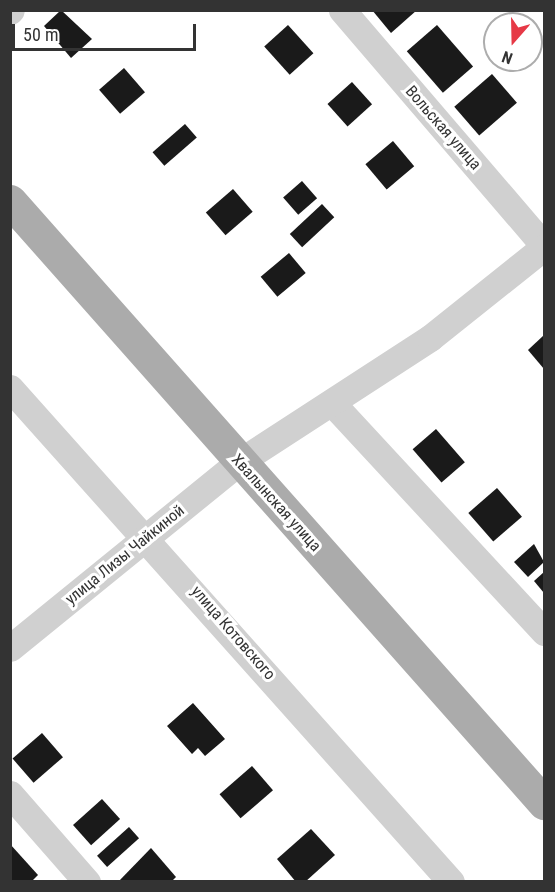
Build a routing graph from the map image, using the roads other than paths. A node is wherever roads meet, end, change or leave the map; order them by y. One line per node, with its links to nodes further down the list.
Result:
1 (342, 10): 3 (street, Вольская улица)
2 (10, 201): 6 (main road, Хвалынская улица)
3 (544, 246): 5 (street, улица Лизы Чайкиной)
4 (10, 388): 7 (street, улица Котовского)
5 (333, 404): 6 (street, улица Лизы Чайкиной); 8 (street)
6 (239, 462): 7 (street, улица Лизы Чайкиной); 11 (main road, Хвалынская улица)
7 (147, 536): 9 (street, улица Лизы Чайкиной); 13 (street, улица Котовского)
8 (544, 632)
9 (10, 648)
10 (10, 794): 12 (street)
11 (544, 803)
12 (87, 882)
13 (451, 882)

